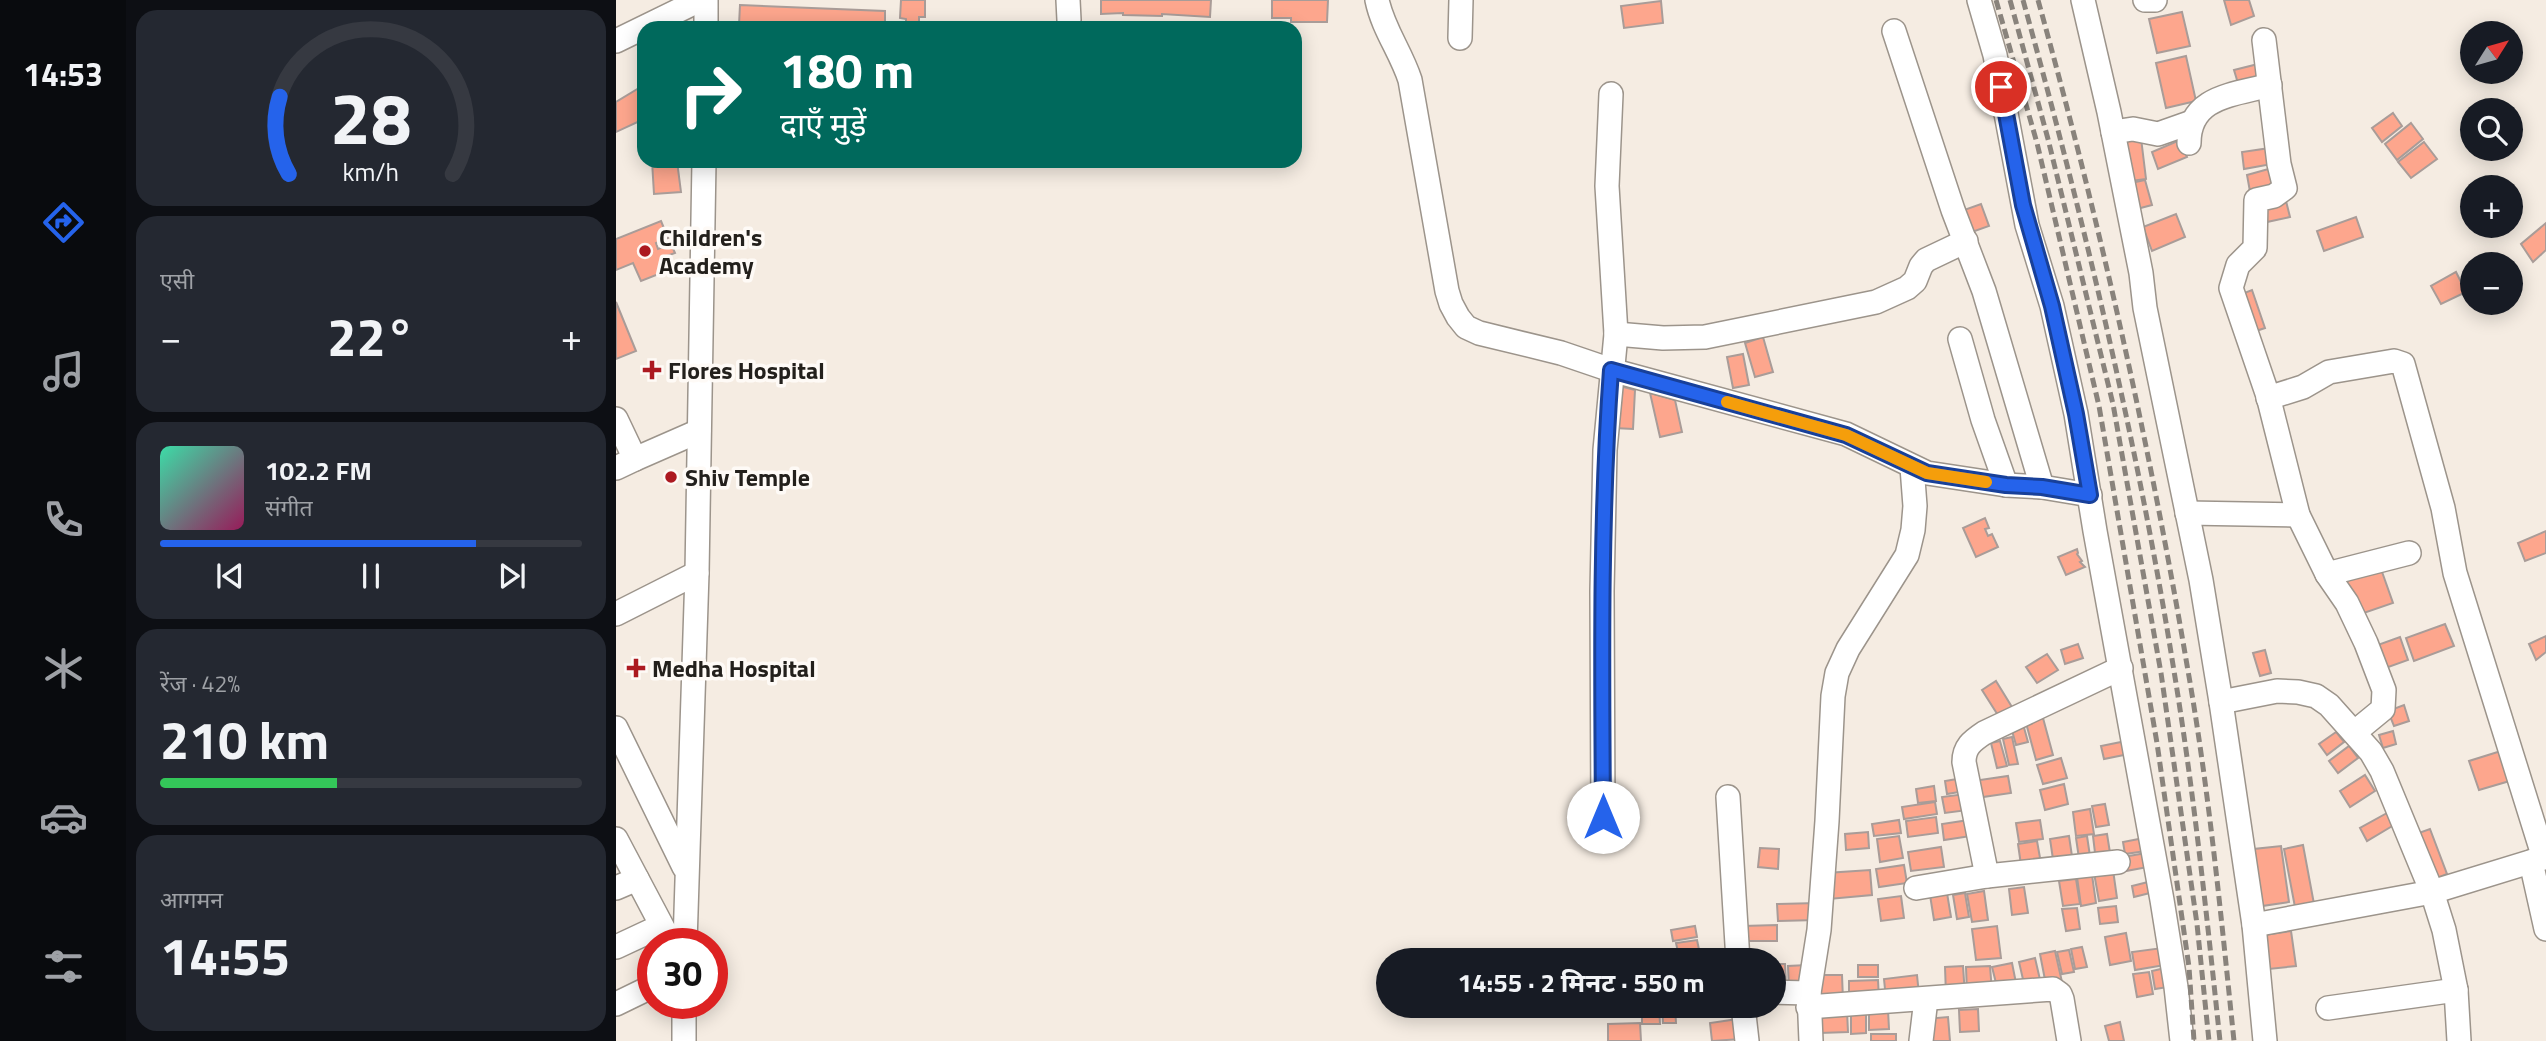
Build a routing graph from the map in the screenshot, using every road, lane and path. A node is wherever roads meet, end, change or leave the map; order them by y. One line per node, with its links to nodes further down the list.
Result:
1 (700, 0): 9 (street)
2 (706, 0): 10 (street)
3 (1377, 0): 23 (street)
4 (1461, 0): 13 (street)
5 (1979, 0): 31 (street)
6 (2083, 0): 18 (street)
7 (2145, 0): 8 (street)
8 (2155, 0)
9 (657, 21)
10 (706, 21)
11 (637, 31): 15 (street)
12 (1894, 31): 20 (street)
13 (1460, 38)
14 (2264, 40): 16 (street)
15 (616, 41)
16 (2270, 85): 18 (street); 24 (street)
17 (1611, 94): 21 (street)
18 (2113, 132): 32 (street)
19 (704, 168): 26 (street)
20 (1966, 241): 21 (street); 30 (street)
21 (1616, 334): 23 (street)
22 (1960, 339): 29 (street)
23 (1611, 370): 28 (street); 44 (street)
24 (2268, 398): 33 (street); 46 (street)
25 (616, 419): 27 (street)
26 (699, 431): 27 (street); 36 (street)
27 (626, 464)
28 (1912, 467): 29 (street); 64 (street)
29 (2006, 485): 30 (street)
30 (2042, 487): 31 (street)
31 (2090, 495): 39 (street)
32 (2187, 513): 33 (street); 40 (street)
33 (2298, 515): 35 (street)
34 (2409, 552): 35 (street)
35 (2327, 574): 42 (street)
36 (697, 583): 37 (street); 38 (street); 48 (street)
37 (616, 614)
38 (616, 629)
39 (2120, 668): 49 (street); 74 (street)
40 (2221, 702): 42 (street); 53 (street)
41 (616, 728): 48 (street)
42 (2355, 732): 52 (street)
43 (1728, 797): 59 (street)
44 (1603, 817)
45 (616, 839): 50 (street)
46 (2540, 859): 52 (street); 56 (street)
47 (2118, 862): 49 (street)
48 (686, 872): 55 (street)
49 (1987, 876): 51 (street)
50 (626, 883): 54 (street)
51 (1916, 888)
52 (2432, 892): 53 (street); 60 (street)
53 (2254, 925): 75 (street)
54 (661, 928)
55 (685, 928)
56 (2546, 929)
57 (637, 942): 58 (street)
58 (616, 947)
59 (1737, 948)
60 (2456, 990): 66 (street); 76 (street)
61 (637, 994): 65 (street)
62 (1786, 995): 64 (street)
63 (1926, 999): 64 (street); 72 (street); 73 (street)
64 (1809, 1000): 71 (street)
65 (616, 1004)
66 (2328, 1008)
67 (1744, 1018): 70 (street)
68 (681, 1019): 69 (street)
69 (678, 1039)
70 (1747, 1041)
71 (1811, 1041)
72 (1921, 1041)
73 (2068, 1041)
74 (2182, 1041)
75 (2265, 1041)
76 (2459, 1041)

